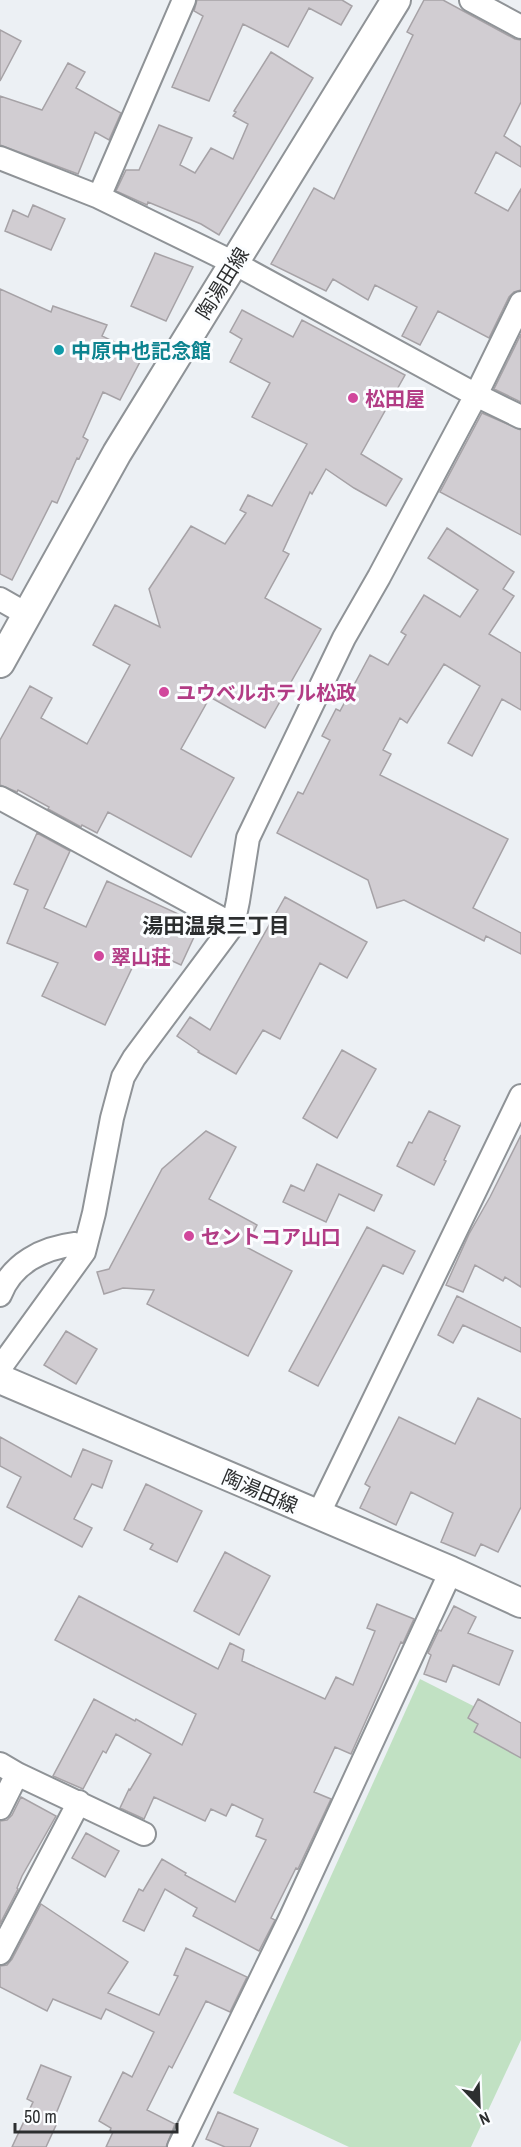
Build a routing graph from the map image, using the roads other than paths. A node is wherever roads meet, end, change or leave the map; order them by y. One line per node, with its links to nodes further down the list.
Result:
1 (184, 0): 6 (street)
2 (396, 0): 7 (main road, 陶湯田線)
3 (471, 0): 4 (street)
4 (521, 27)
5 (0, 158): 6 (street)
6 (99, 197): 7 (street)
7 (234, 263): 9 (street); 12 (main road, 陶湯田線)
8 (521, 303): 9 (street)
9 (476, 395): 10 (street); 15 (street)
10 (521, 417)
11 (0, 599): 12 (street)
12 (28, 615): 13 (main road, 陶湯田線)
13 (0, 663)
14 (0, 798): 15 (street)
15 (233, 925): 17 (street)
16 (518, 1110): 21 (street)
17 (84, 1252): 18 (street); 19 (street)
18 (0, 1295)
19 (0, 1368)
20 (0, 1379): 21 (main road, 陶湯田線)
21 (318, 1515): 22 (main road, 陶湯田線)
22 (451, 1571): 23 (main road, 陶湯田線); 29 (street)
23 (521, 1603)
24 (8, 1769): 25 (street); 26 (street)
25 (78, 1802): 27 (street); 28 (street)
26 (0, 1808)
27 (144, 1834)
28 (0, 1953)
29 (179, 2147)

